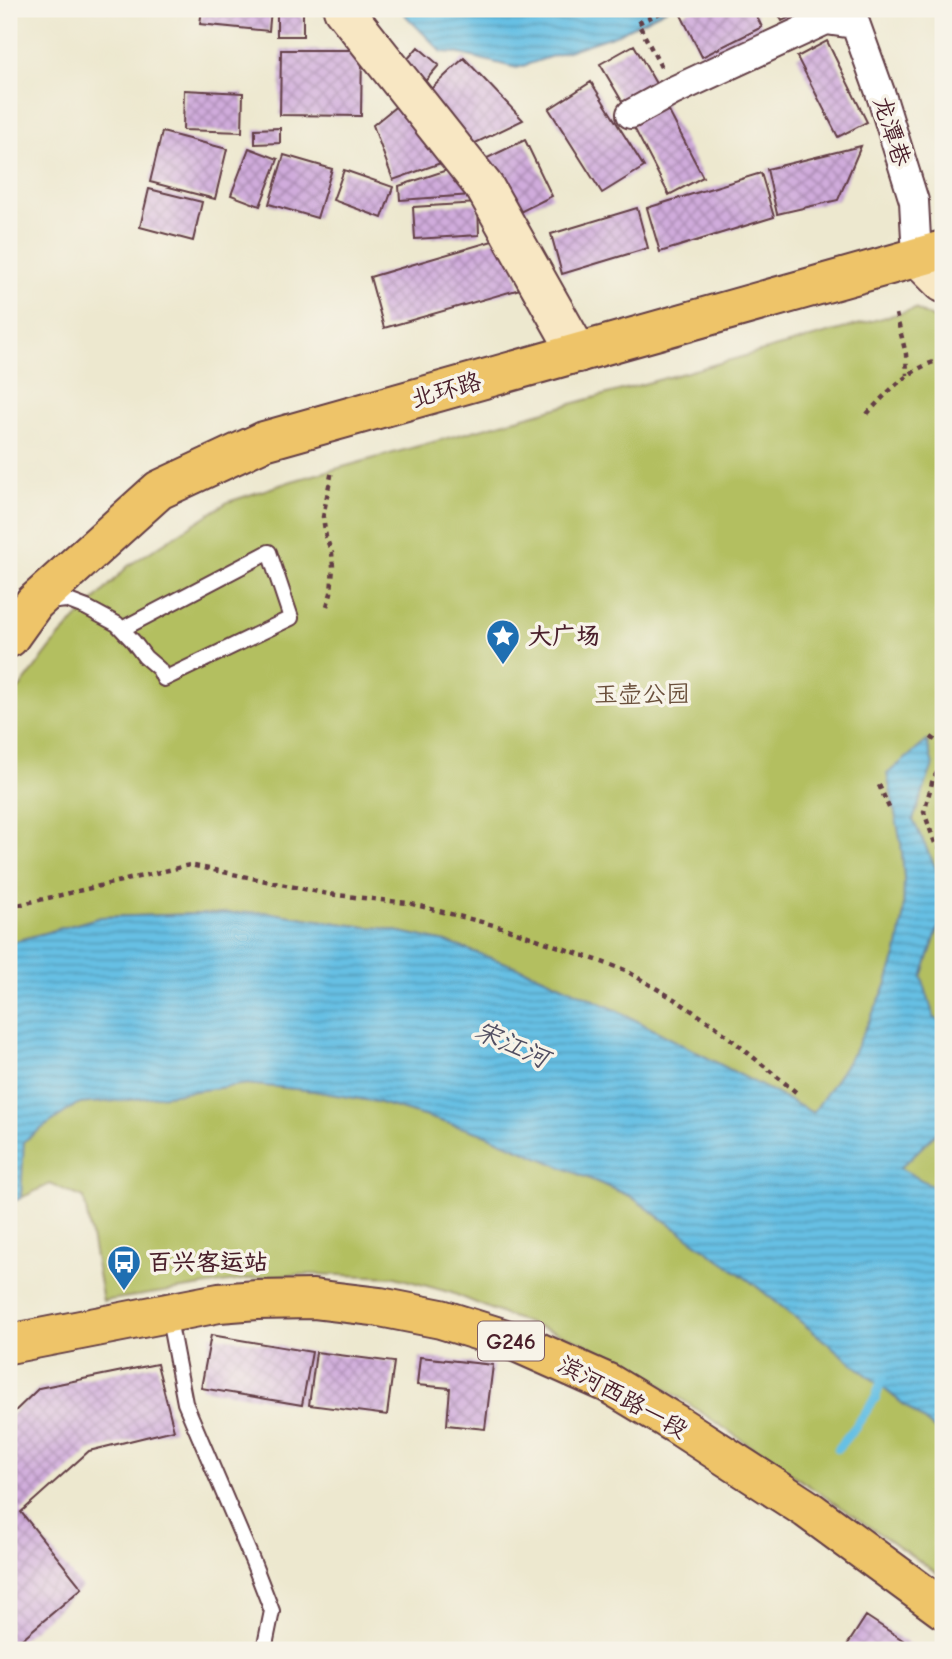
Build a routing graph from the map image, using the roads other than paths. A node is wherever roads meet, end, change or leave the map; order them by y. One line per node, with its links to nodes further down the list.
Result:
1 (343, 9): 5 (street)
2 (852, 16): 3 (street); 4 (street, 龙潭巷)
3 (631, 114)
4 (934, 263): 5 (main road, 北环路)
5 (578, 353): 6 (main road, 北环路)
6 (34, 603): 7 (lane); 8 (main road, 北环路)
7 (121, 629): 7 (lane)
8 (9, 638)
9 (167, 1313): 10 (main road, 滨河西路一段 / G246); 11 (main road, 滨河西路一段 / G246); 12 (lane)
10 (9, 1344)
11 (943, 1609)
12 (264, 1650)

